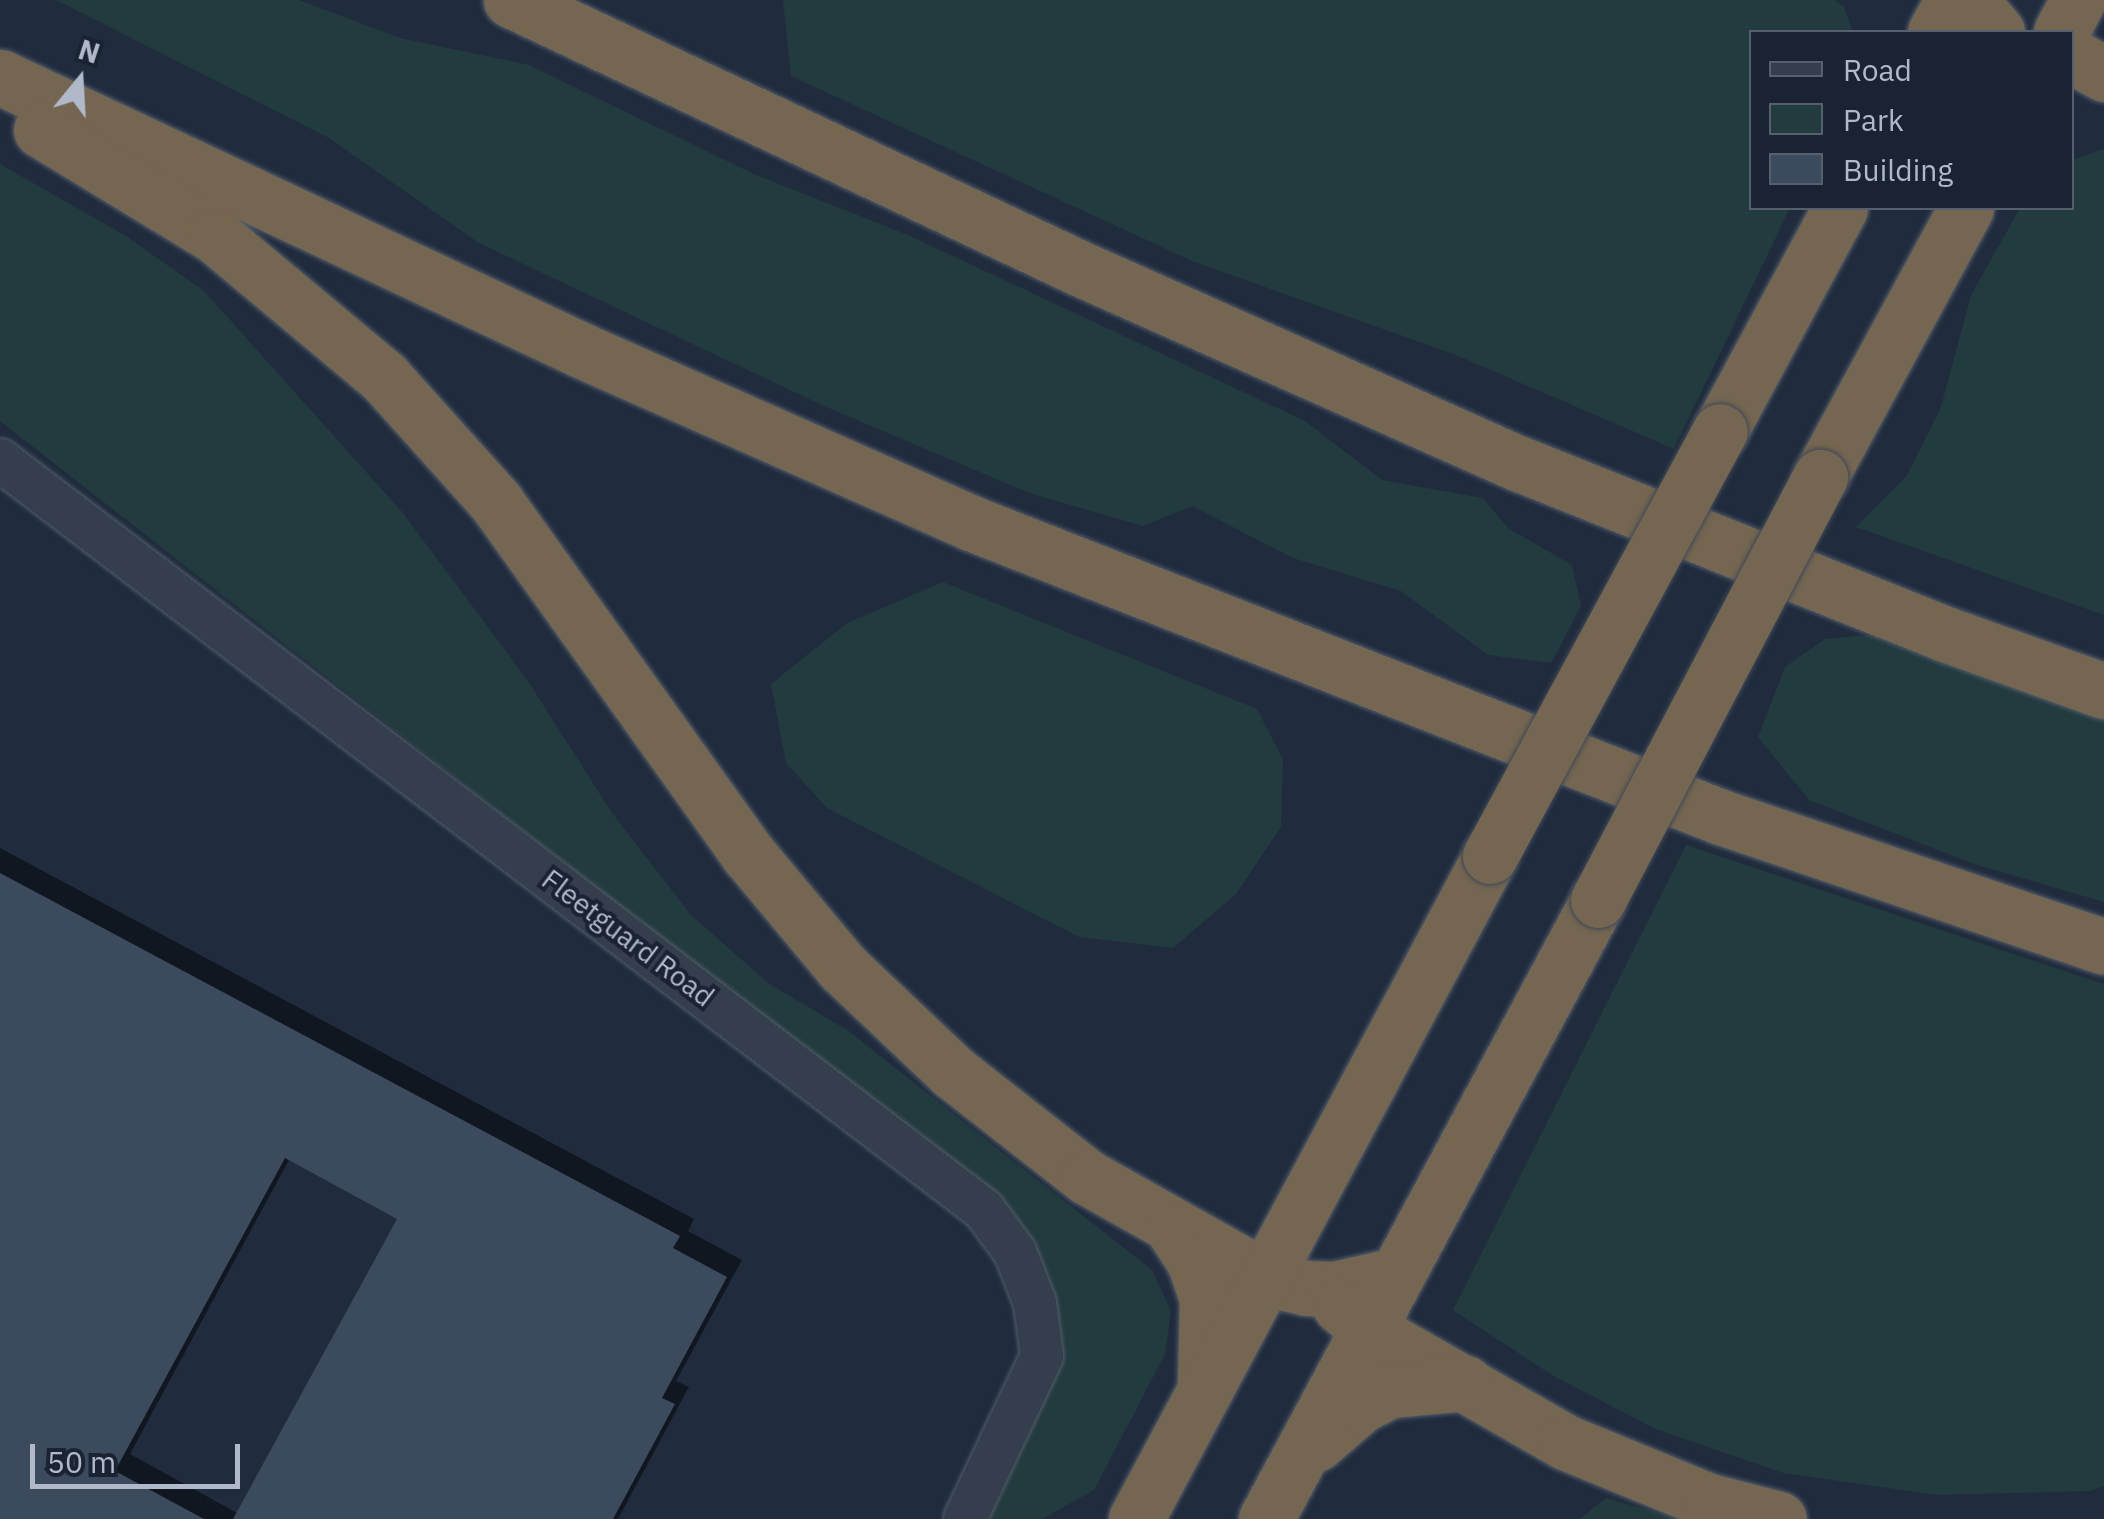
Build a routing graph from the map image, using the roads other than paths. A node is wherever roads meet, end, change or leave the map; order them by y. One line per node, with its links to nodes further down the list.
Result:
1 (511, 0): 15 (highway)
2 (1953, 0): 5 (highway)
3 (1970, 0): 6 (highway)
4 (2078, 0): 7 (highway)
5 (1936, 30)
6 (1995, 30)
7 (2062, 30)
8 (2074, 57): 9 (highway)
9 (2104, 74)
10 (0, 77): 16 (highway)
11 (0, 105): 18 (highway)
12 (1839, 210): 17 (highway, bridge)
13 (1965, 210): 19 (highway, bridge)
14 (0, 460): 26 (street, Fleetguard Road)
15 (2104, 691)
16 (2104, 947)
17 (1317, 1182): 20 (highway); 21 (highway)
18 (1172, 1226): 20 (highway); 24 (highway)
19 (1396, 1276): 21 (highway); 22 (highway)
20 (1266, 1278): 21 (highway); 24 (highway)
21 (1328, 1288): 22 (highway)
22 (1368, 1328): 23 (highway); 25 (highway)
23 (1466, 1383): 25 (highway); 29 (highway)
24 (1204, 1392): 27 (highway)
25 (1298, 1460): 28 (highway)
26 (964, 1519)
27 (1136, 1519)
28 (1266, 1519)
29 (1779, 1519)

